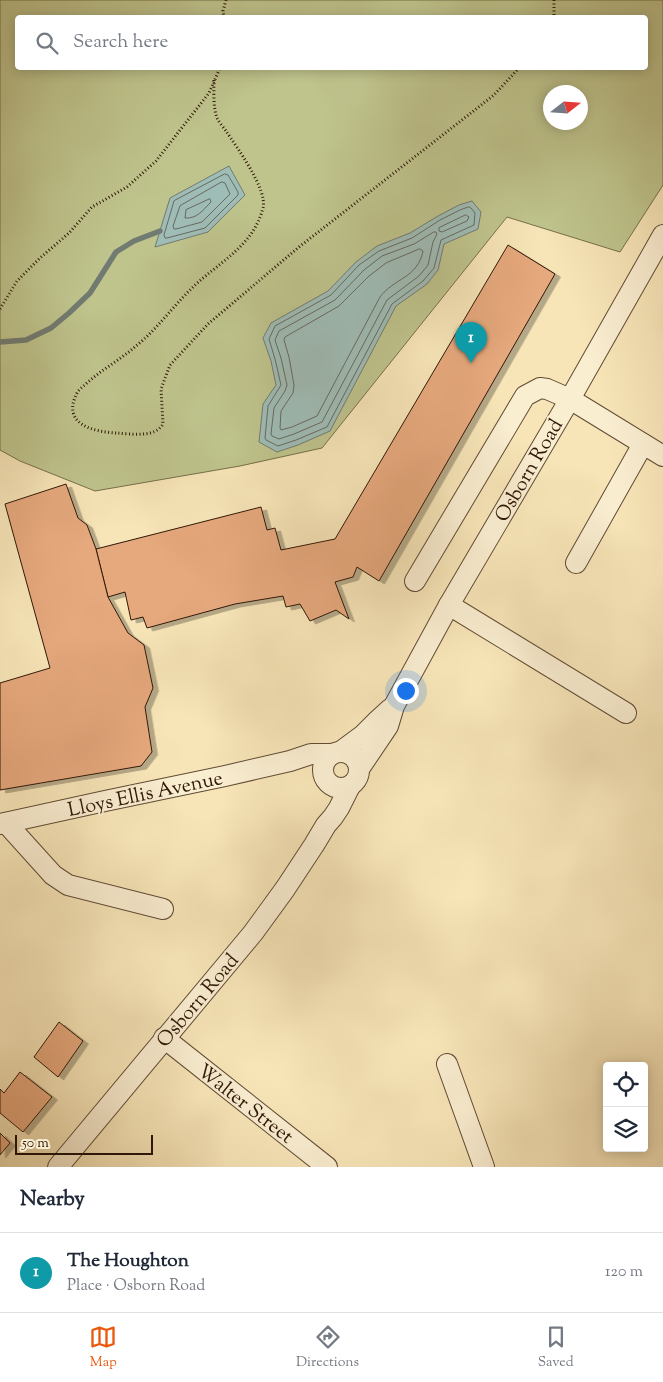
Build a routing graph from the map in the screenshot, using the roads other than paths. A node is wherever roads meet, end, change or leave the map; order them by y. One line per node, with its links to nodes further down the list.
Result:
1 (663, 235): 2 (street, Osborn Road)
2 (657, 259): 3 (street, Osborn Road)
3 (570, 399): 4 (street); 7 (street); 8 (street, Osborn Road)
4 (643, 444): 5 (street); 6 (street)
5 (663, 456)
6 (576, 564)
7 (415, 581)
8 (449, 605): 9 (street, Osborn Road); 10 (street)
9 (394, 706): 11 (street, Osborn Road); 13 (street, Osborn Road)
10 (626, 713)
11 (336, 753): 12 (street, Lloys Ellis Avenue); 13 (street); 13 (street)
12 (290, 761): 13 (street); 14 (street, Lloys Ellis Avenue)
13 (342, 780): 16 (street, Osborn Road)
14 (3, 824): 15 (street)
15 (162, 909)
16 (164, 1038): 18 (street, Osborn Road); 19 (street, Walter Street)
17 (447, 1064): 20 (street)
18 (58, 1167)
19 (327, 1167)
20 (484, 1167)

